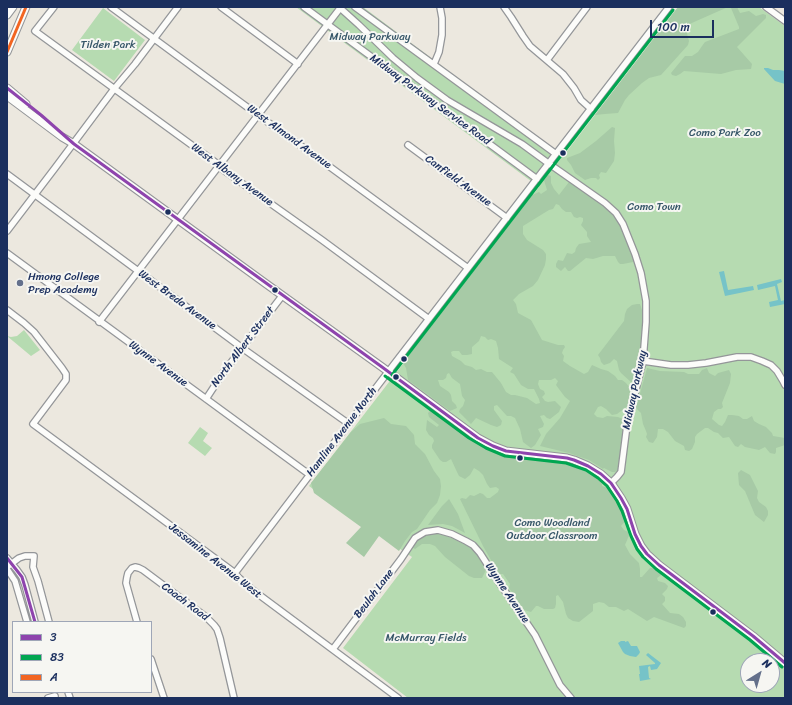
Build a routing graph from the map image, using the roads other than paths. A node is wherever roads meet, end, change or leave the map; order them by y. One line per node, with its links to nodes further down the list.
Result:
1 (13, 7): 15 (main road)
2 (26, 7): 19 (main road)
3 (54, 7): 24 (street, West Albany Avenue)
4 (111, 7): 18 (street, West Almond Avenue)
5 (178, 7): 18 (street)
6 (221, 7): 21 (street)
7 (304, 7): 17 (street, Midway Parkway Service Road)
8 (340, 7): 17 (street); 31 (street, Midway Parkway)
9 (355, 7): 22 (street)
10 (440, 7): 22 (street)
11 (504, 7): 20 (street)
12 (587, 7): 20 (street)
13 (669, 7): 26 (street, Hamline Avenue North)
14 (766, 7): 16 (street)
15 (7, 15)
16 (785, 21)
17 (328, 24): 21 (street); 34 (street, Midway Parkway Service Road)
18 (153, 38): 24 (street); 27 (street, West Almond Avenue)
19 (7, 52)
20 (547, 60): 26 (street)
21 (298, 64): 27 (street)
22 (434, 64): 30 (street)
23 (7, 88): 28 (main road)
24 (114, 89): 28 (street); 32 (street, West Albany Avenue)
25 (7, 96): 28 (main road)
26 (591, 109): 30 (street, Hamline Avenue North)
27 (258, 115): 32 (street); 40 (street, West Almond Avenue)
28 (74, 144): 35 (street); 37 (main road)
29 (408, 145): 36 (street, Canfield Avenue)
30 (556, 154): 31 (street, Hamline Avenue North)
31 (548, 163): 34 (street, Hamline Avenue North); 47 (street, Midway Parkway)
32 (219, 165): 37 (street); 44 (street, West Albany Avenue)
33 (7, 174): 35 (street, West Breda Avenue)
34 (537, 179): 36 (street, Hamline Avenue North)
35 (34, 195): 38 (street); 41 (street, West Breda Avenue)
36 (507, 218): 40 (street, Hamline Avenue North)
37 (177, 220): 41 (street); 42 (main road)
38 (7, 231)
39 (7, 253): 45 (street, Wynne Avenue)
40 (468, 268): 44 (street, Hamline Avenue North)
41 (138, 271): 45 (street); 46 (street, West Breda Avenue)
42 (282, 296): 46 (street, North Albert Street); 48 (main road)
43 (7, 310): 57 (street, Jessamine Avenue West)
44 (429, 319): 48 (street, Hamline Avenue North)
45 (99, 322): 50 (street, Wynne Avenue)
46 (242, 348): 50 (street, North Albert Street); 51 (street, West Breda Avenue)
47 (643, 361): 49 (street); 53 (street, Midway Parkway)
48 (388, 372): 51 (street, Hamline Avenue North); 53 (main road)
49 (785, 385)
50 (206, 398): 52 (street, Wynne Avenue)
51 (349, 424): 52 (street, Hamline Avenue North)
52 (310, 475): 57 (street, Hamline Avenue North)
53 (611, 483): 64 (main road)
54 (415, 538): 62 (street, Beulah Lane); 70 (street, Wynne Avenue)
55 (7, 558): 56 (street)
56 (8, 567): 58 (street); 59 (street); 60 (street)
57 (235, 573): 62 (street, Jessamine Avenue West)
58 (27, 621)
59 (35, 621)
60 (49, 621)
61 (137, 621): 68 (street, Coach Road)
62 (333, 649): 69 (street, Jessamine Avenue West)
63 (152, 662): 67 (street)
64 (785, 663)
65 (54, 695): 66 (street)
66 (48, 698)
67 (164, 698)
68 (234, 698)
69 (398, 698)
70 (570, 698)

